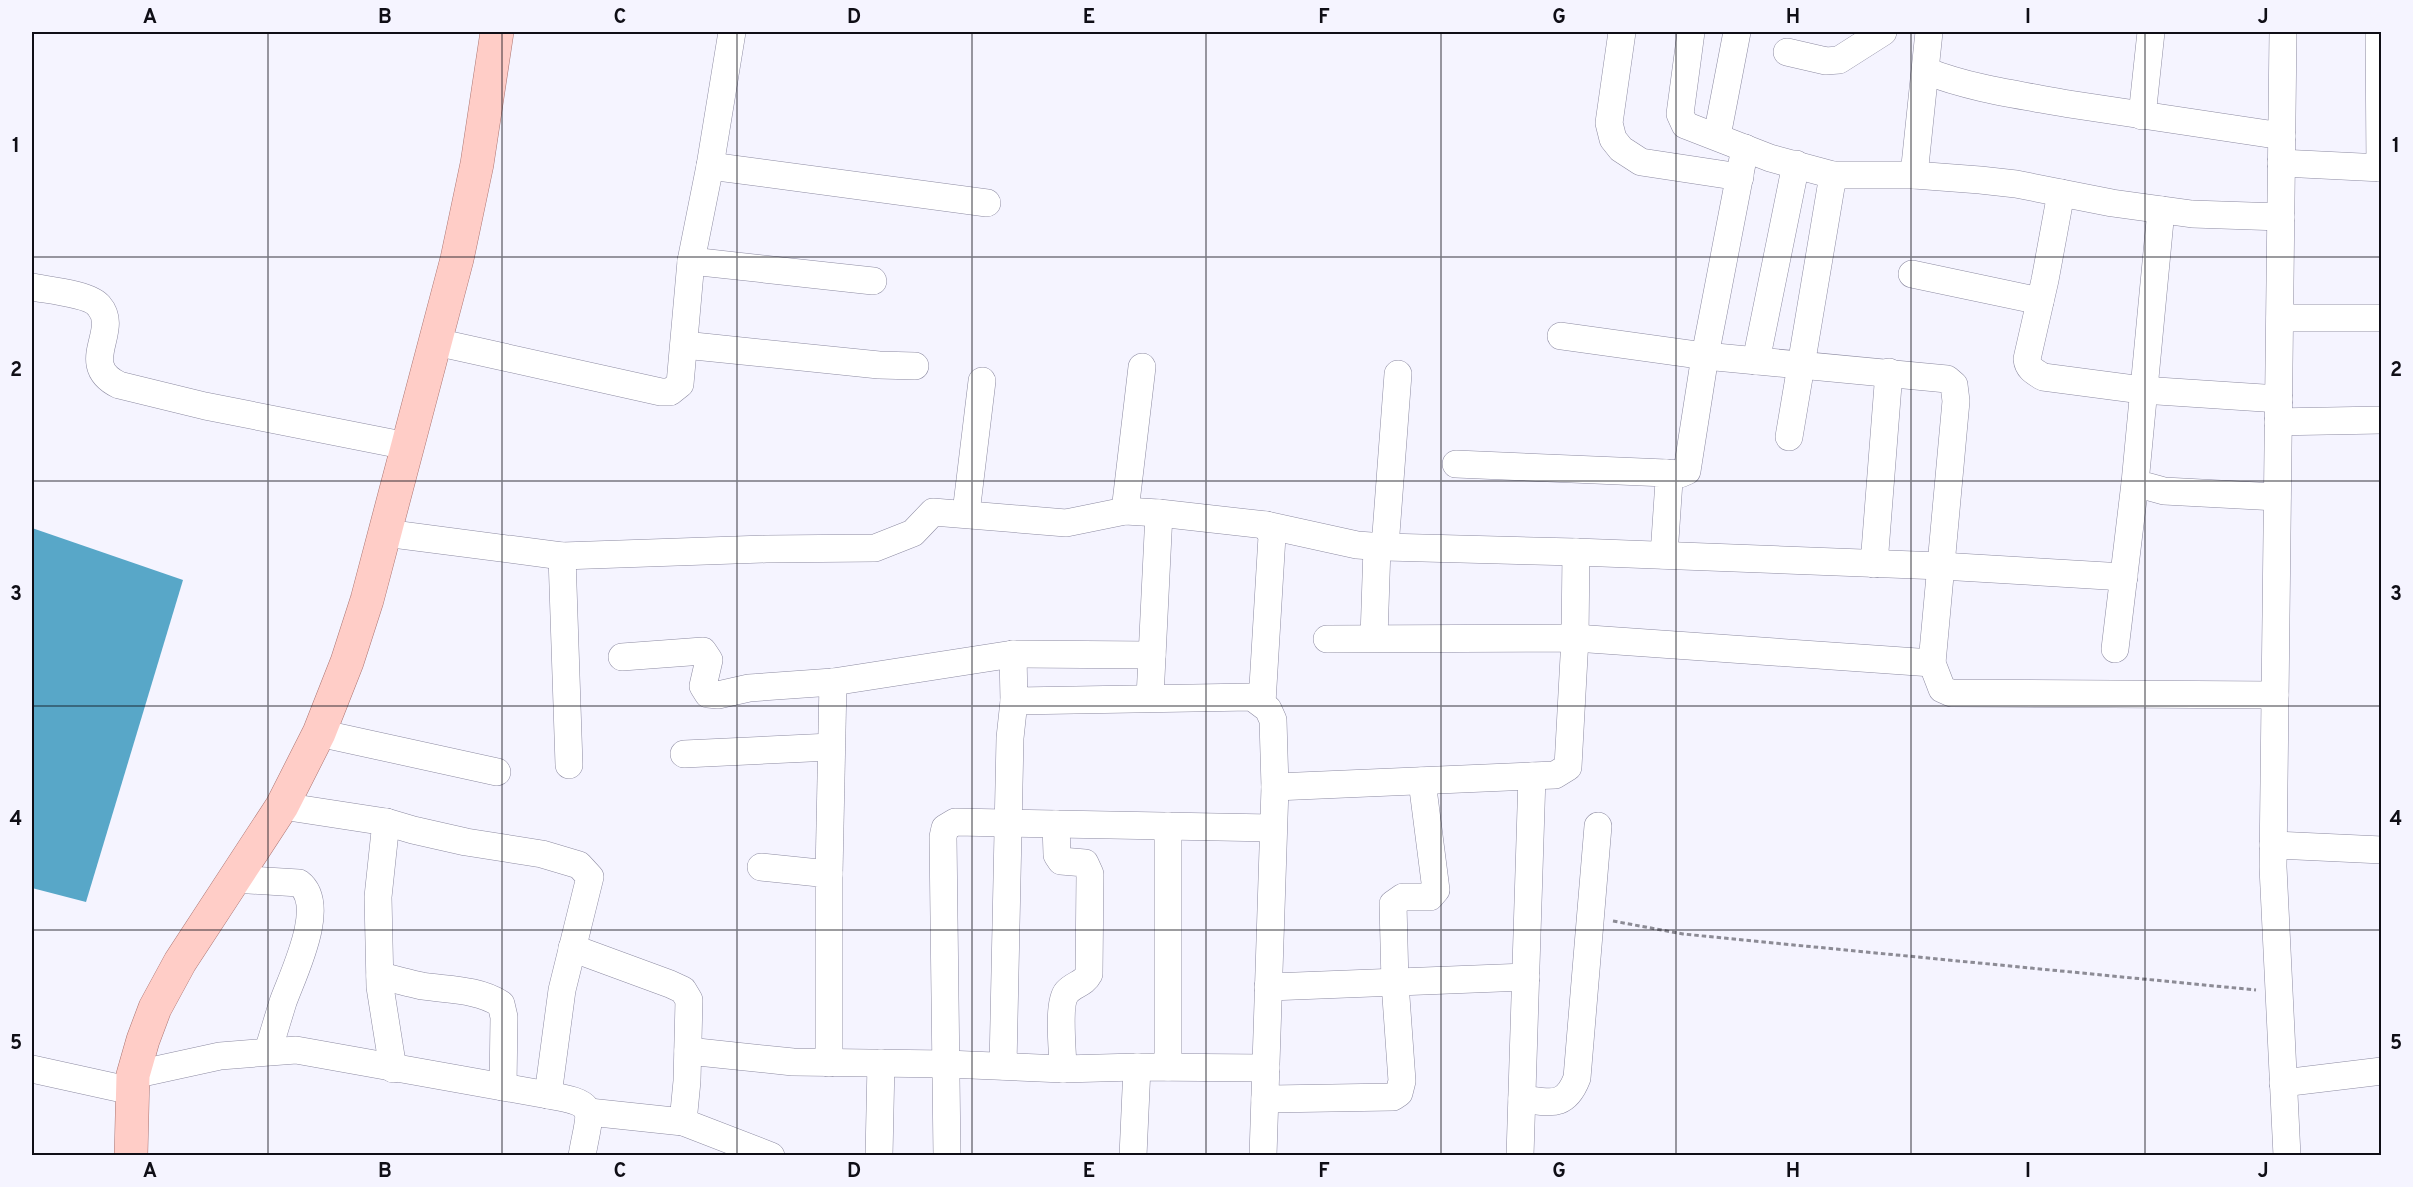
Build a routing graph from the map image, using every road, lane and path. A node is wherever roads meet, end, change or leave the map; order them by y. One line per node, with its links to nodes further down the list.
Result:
1 (497, 32): 37 (main road)
2 (732, 32): 20 (street)
3 (1622, 32): 24 (street)
4 (1691, 32): 15 (street)
5 (1737, 32): 15 (street)
6 (1883, 32): 11 (street)
7 (1929, 32): 12 (street)
8 (2151, 32): 14 (street)
9 (2283, 32): 16 (street)
10 (2379, 32): 13 (street)
11 (1787, 52)
12 (1926, 71): 14 (street); 23 (street)
13 (2381, 80): 21 (street)
14 (2142, 116): 16 (street)
15 (1717, 136): 17 (street)
16 (2282, 136): 19 (street)
17 (1745, 148): 18 (street); 24 (street)
18 (1796, 164): 22 (street); 40 (street)
19 (2282, 164): 21 (street); 28 (street)
20 (710, 166): 26 (street); 29 (street)
21 (2381, 168)
22 (1833, 175): 23 (street); 41 (street)
23 (1914, 175): 25 (street)
24 (1740, 177): 39 (street)
25 (2061, 193): 27 (street); 33 (street)
26 (987, 203)
27 (2161, 210): 28 (street); 47 (street)
28 (2281, 217): 34 (street)
29 (692, 261): 31 (street); 38 (street)
30 (1912, 274): 33 (street)
31 (873, 281)
32 (32, 287): 51 (street)
33 (2040, 301): 47 (street)
34 (2280, 318): 35 (street); 48 (street)
35 (2382, 318)
36 (1561, 336): 39 (street)
37 (436, 342): 38 (street); 51 (main road)
38 (684, 345): 42 (street)
39 (1705, 356): 40 (street); 53 (street)
40 (1756, 361): 41 (street)
41 (1800, 365): 44 (street); 50 (street)
42 (915, 366)
43 (1142, 367): 56 (street)
44 (1889, 372): 65 (street); 66 (street)
45 (1398, 374): 61 (street)
46 (982, 381): 57 (street)
47 (2142, 390): 48 (street); 54 (street)
48 (2278, 410): 49 (street); 55 (street)
49 (2382, 420)
50 (1789, 437)
51 (407, 446): 60 (main road)
52 (1456, 464): 53 (street)
53 (1666, 473): 63 (street)
54 (2134, 483): 55 (street); 67 (street)
55 (2277, 497): 77 (street)
56 (1125, 511): 57 (street); 58 (street)
57 (966, 513): 64 (street)
58 (1159, 513): 59 (street); 73 (street)
59 (1266, 525): 61 (street); 80 (street)
60 (385, 533): 64 (street); 81 (main road)
61 (1381, 547): 62 (street); 70 (street)
62 (1576, 552): 63 (street); 68 (street)
63 (1664, 555): 65 (street)
64 (562, 556): 84 (street)
65 (1874, 564): 66 (street)
66 (1941, 566): 67 (street); 75 (street)
67 (2124, 577): 71 (street)
68 (1575, 638): 70 (street); 75 (street); 86 (street)
69 (1327, 639): 70 (street)
70 (1374, 639)
71 (2115, 649)
72 (1013, 654): 73 (street); 76 (street); 79 (street)
73 (1152, 655): 78 (street)
74 (622, 657): 76 (street)
75 (1932, 663): 77 (street)
76 (833, 682): 82 (street)
77 (2275, 696): 96 (street)
78 (1150, 698): 79 (street); 80 (street)
79 (1014, 701): 91 (street)
80 (1262, 703): 88 (street)
81 (319, 733): 85 (street); 89 (main road)
82 (831, 747): 83 (street); 99 (street)
83 (684, 754)
84 (568, 765)
85 (497, 772)
86 (1532, 776): 87 (street); 104 (street)
87 (1422, 781): 88 (street); 105 (street)
88 (1275, 787): 95 (street)
89 (282, 806): 90 (street); 100 (main road)
90 (386, 822): 102 (street); 103 (street)
91 (1010, 824): 92 (street); 112 (street); 113 (street)
92 (1056, 824): 93 (street); 119 (street)
93 (1168, 826): 95 (street); 115 (street)
94 (1598, 826): 101 (street)
95 (1273, 828): 106 (street)
96 (2273, 845): 97 (street); 107 (street)
97 (2382, 850)
98 (761, 867): 99 (street)
99 (829, 874): 110 (street)
100 (233, 879): 108 (street); 121 (main road)
101 (1590, 916): 107 (path); 126 (street)
102 (572, 948): 109 (street); 124 (street)
103 (380, 976): 118 (street); 123 (street)
104 (1526, 977): 105 (street); 126 (street)
105 (1395, 983): 106 (street); 125 (street)
106 (1268, 987): 116 (street)
107 (2279, 992): 122 (street)
108 (268, 1051): 118 (street); 121 (street)
109 (687, 1051): 110 (street); 128 (street)
110 (829, 1063): 111 (street)
111 (881, 1063): 112 (street); 132 (street)
112 (947, 1064): 113 (street); 133 (street)
113 (1003, 1066): 119 (street)
114 (1137, 1066): 115 (street); 119 (street); 134 (street)
115 (1168, 1067): 116 (street)
116 (1266, 1068): 125 (street)
117 (32, 1069): 121 (street)
118 (393, 1069): 123 (street)
119 (1063, 1069)
120 (2382, 1071): 122 (street)
121 (133, 1083): 129 (main road)
122 (2283, 1083): 137 (street)
123 (503, 1087): 124 (street)
124 (548, 1095): 127 (street)
125 (1265, 1099): 135 (street)
126 (1522, 1099): 136 (street)
127 (589, 1112): 128 (street); 130 (street)
128 (683, 1122): 131 (street)
129 (131, 1155)
130 (582, 1155)
131 (771, 1155)
132 (879, 1155)
133 (947, 1155)
134 (1133, 1155)
135 (1263, 1155)
136 (1520, 1155)
137 (2287, 1155)

